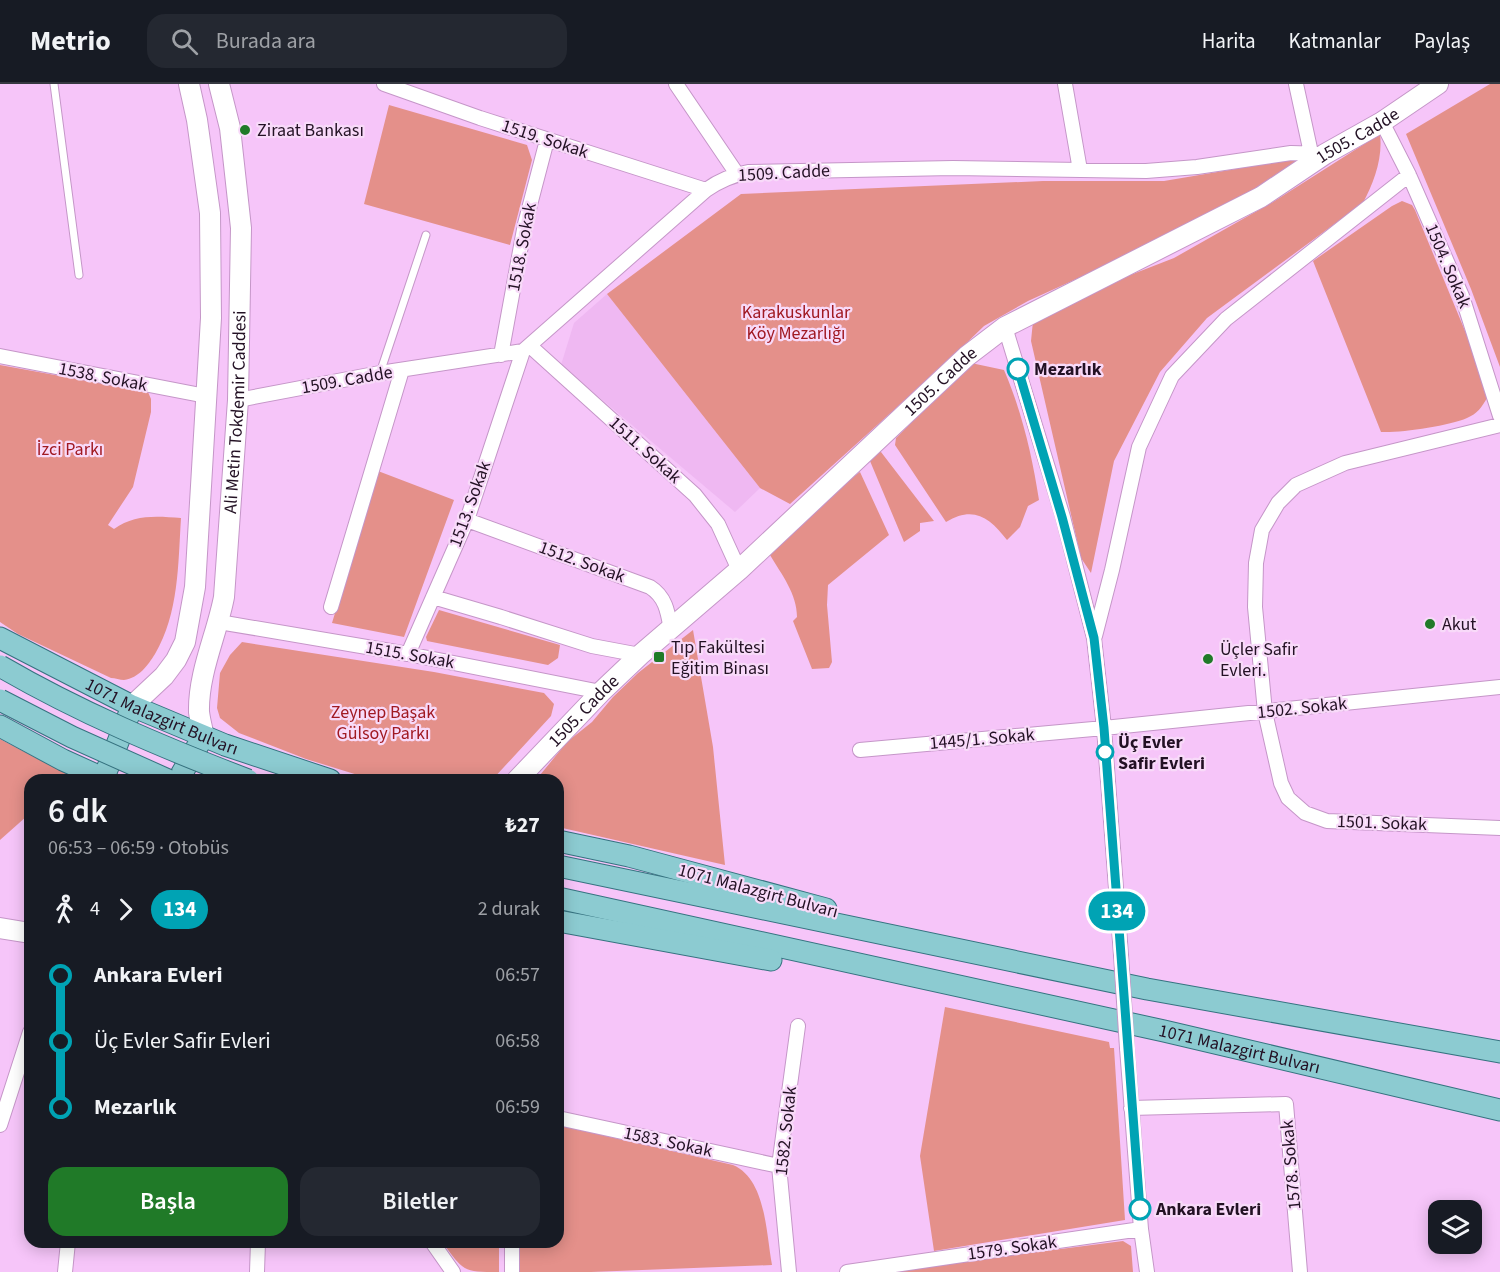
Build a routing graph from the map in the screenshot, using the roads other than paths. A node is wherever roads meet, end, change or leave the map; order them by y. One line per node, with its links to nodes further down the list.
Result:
1 (54, 84): 17 (lane)
2 (189, 84): 24 (main road, Ali Metin Tokdemir Caddesi)
3 (219, 84): 25 (main road, Ali Metin Tokdemir Caddesi)
4 (384, 84): 10 (street, 1519. Sokak)
5 (676, 84): 13 (street)
6 (1065, 84): 12 (street)
7 (1296, 84): 11 (street)
8 (1438, 84): 9 (main road, 1505. Cadde)
9 (1382, 122): 11 (main road, 1505. Cadde); 14 (street, 1504. Sokak)
10 (547, 140): 15 (street, 1519. Sokak); 20 (street, 1518. Sokak)
11 (1318, 153): 12 (street, 1509. Cadde); 18 (main road, 1505. Cadde)
12 (1080, 170): 13 (street, 1509. Cadde)
13 (737, 174): 15 (street, 1509. Cadde)
14 (1409, 175): 26 (street, 1504. Sokak); 35 (street)
15 (706, 190): 19 (street, 1509. Cadde)
16 (426, 235): 23 (lane)
17 (79, 275)
18 (1005, 327): 29 (main road, 1505. Cadde); 35 (street)
19 (527, 348): 20 (street, 1509. Cadde); 28 (street, 1513. Sokak); 29 (street, 1511. Sokak)
20 (501, 355): 22 (street, 1509. Cadde)
21 (0, 356): 24 (street, 1538. Sokak)
22 (402, 370): 23 (street, 1509. Cadde); 31 (street)
23 (380, 373): 25 (street, 1509. Cadde)
24 (206, 396): 42 (main road, Ali Metin Tokdemir Caddesi)
25 (238, 400): 32 (main road, Ali Metin Tokdemir Caddesi)
26 (1500, 416)
27 (1500, 425): 43 (street, 1501. Sokak)
28 (467, 520): 30 (street, 1513. Sokak); 33 (street, 1512. Sokak)
29 (739, 570): 33 (main road, 1505. Cadde)
30 (433, 597): 36 (street, 1513. Sokak); 37 (street)
31 (331, 607)
32 (219, 622): 36 (street, 1515. Sokak); 46 (main road, Ali Metin Tokdemir Caddesi)
33 (671, 630): 37 (main road, 1505. Cadde)
34 (0, 638): 42 (main road, 1071 Malazgirt Bulvarı)
35 (1094, 638): 45 (street)
36 (408, 654): 40 (street, 1515. Sokak)
37 (640, 656): 40 (main road, 1505. Cadde)
38 (0, 666): 52 (main road, 1071 Malazgirt Bulvarı, bridge)
39 (1500, 687): 43 (street, 1502. Sokak)
40 (601, 692): 54 (main road, 1505. Cadde)
41 (0, 700): 50 (main road, bridge)
42 (132, 706): 46 (main road, 1071 Malazgirt Bulvarı); 49 (main road)
43 (1265, 712): 45 (street, 1502. Sokak); 55 (street, 1501. Sokak)
44 (0, 726): 48 (main road)
45 (1104, 728): 47 (street, 1445/1. Sokak); 67 (street, bridge)
46 (204, 736): 51 (main road); 53 (main road, 1071 Malazgirt Bulvarı)
47 (860, 750)
48 (93, 774)
49 (106, 774)
50 (155, 774)
51 (182, 774)
52 (232, 774)
53 (313, 774)
54 (523, 774)
55 (1500, 828)
56 (564, 842): 62 (main road, 1071 Malazgirt Bulvarı)
57 (564, 867): 62 (main road, 1071 Malazgirt Bulvarı)
58 (564, 899): 63 (main road, 1071 Malazgirt Bulvarı)
59 (564, 922): 63 (main road, 1071 Malazgirt Bulvarı)
60 (0, 928): 61 (main road)
61 (24, 932)
62 (955, 950): 66 (main road, 1071 Malazgirt Bulvarı)
63 (873, 968): 68 (main road, 1071 Malazgirt Bulvarı)
64 (798, 1026): 71 (street, 1582. Sokak)
65 (24, 1051): 70 (street)
66 (1500, 1052)
67 (1131, 1108): 72 (street); 84 (street, 1578. Sokak)
68 (1500, 1110)
69 (564, 1119): 71 (street, 1583. Sokak)
70 (0, 1125)
71 (779, 1166): 81 (street, 1582. Sokak)
72 (1141, 1229): 82 (street, 1579. Sokak); 83 (street)
73 (67, 1248): 77 (street)
74 (258, 1248): 78 (street)
75 (436, 1248): 79 (street)
76 (512, 1248): 80 (street)
77 (65, 1272)
78 (257, 1272)
79 (453, 1272)
80 (512, 1272)
81 (789, 1272)
82 (847, 1272)
83 (1147, 1272)
84 (1300, 1272)

